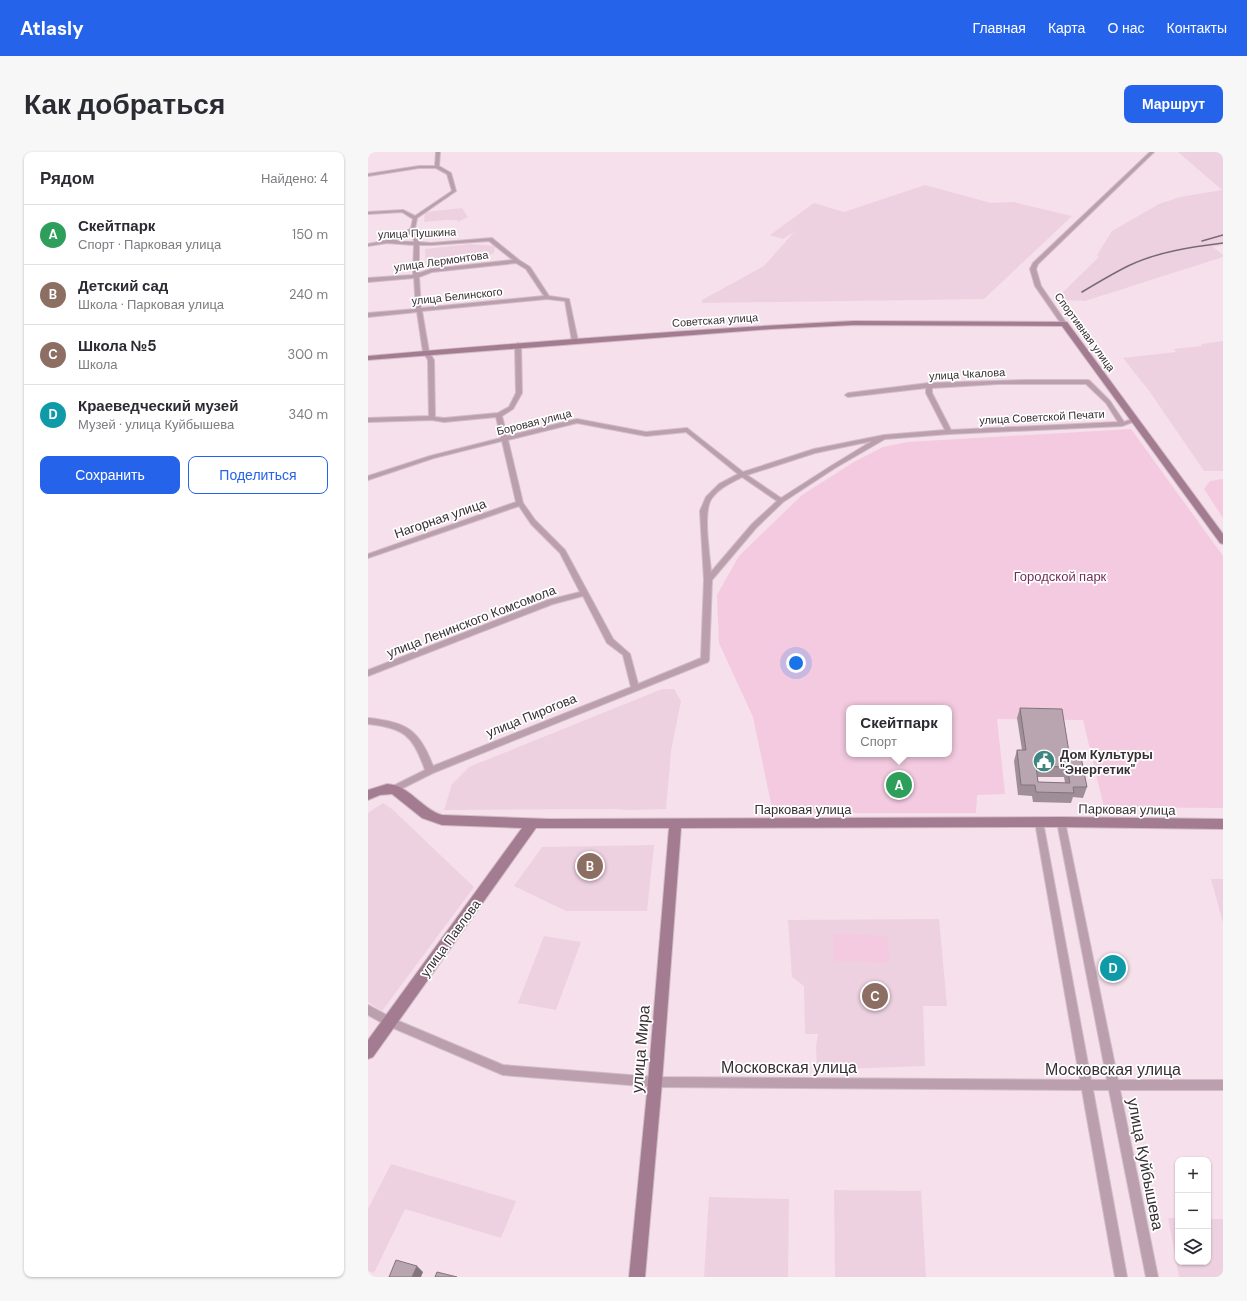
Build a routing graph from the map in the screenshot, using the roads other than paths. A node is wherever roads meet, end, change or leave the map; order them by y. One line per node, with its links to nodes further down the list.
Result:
1 (438, 152): 3 (street)
2 (1152, 152): 17 (street, Спортивная улица)
3 (437, 167): 4 (street); 6 (street)
4 (368, 175)
5 (368, 213): 6 (street)
6 (415, 218): 7 (street)
7 (413, 229): 8 (street); 9 (street)
8 (387, 242): 9 (street, улица Пушкина); 10 (street, улица Пушкина)
9 (418, 243): 11 (street, улица Пушкина); 12 (street)
10 (368, 245)
11 (517, 261): 12 (street, улица Лермонтова); 14 (street)
12 (416, 276): 13 (street, улица Лермонтова); 15 (street)
13 (368, 280)
14 (547, 297): 15 (street, улица Белинского); 18 (street, улица Белинского)
15 (419, 310): 16 (street, улица Белинского); 20 (street)
16 (368, 315)
17 (1064, 324): 18 (street, Советская улица); 27 (street, Спортивная улица)
18 (575, 340): 19 (street, Советская улица)
19 (518, 345): 20 (street, Советская улица); 24 (street)
20 (426, 352): 21 (street, Советская улица); 25 (street)
21 (368, 358)
22 (929, 385): 23 (street, улица Чкалова); 28 (street, улица Чкалова); 29 (street)
23 (848, 395)
24 (499, 415): 25 (street); 31 (street)
25 (432, 418): 26 (street)
26 (368, 420)
27 (1135, 420): 28 (street, улица Советской Печати); 36 (street, Спортивная улица)
28 (1122, 424): 29 (street, улица Советской Печати)
29 (949, 432): 30 (street, улица Советской Печати)
30 (884, 437): 32 (street, улица Советской Печати); 34 (street)
31 (504, 440): 32 (street, Боровая улица); 33 (street, Боровая улица); 35 (street)
32 (742, 474): 34 (street, Боровая улица); 38 (street, улица Советской Печати)
33 (368, 478)
34 (781, 501): 38 (street)
35 (520, 503): 37 (street, Нагорная улица); 39 (street)
36 (1223, 541)
37 (368, 556)
38 (708, 580): 40 (street, улица Советской Печати)
39 (584, 593): 41 (street, улица Ленинского Комсомола); 42 (street)
40 (705, 660): 42 (street, улица Пирогова)
41 (368, 673)
42 (635, 687): 44 (street, улица Пирогова)
43 (368, 722): 44 (street)
44 (430, 771): 45 (street, улица Пирогова)
45 (394, 789): 46 (street, улица Пирогова); 49 (street, Парковая улица)
46 (368, 795)
47 (1039, 822): 48 (street, Парковая улица); 50 (street, Парковая улица); 57 (street)
48 (1061, 822): 51 (street, Парковая улица); 58 (street, улица Куйбышева)
49 (532, 824): 50 (street, Парковая улица); 53 (street, улица Павлова)
50 (675, 824): 55 (street, улица Мира)
51 (1223, 824)
52 (368, 1010): 53 (street, Московская улица)
53 (390, 1022): 54 (street, улица Павлова); 55 (street, Московская улица)
54 (368, 1052)
55 (655, 1082): 57 (street, Московская улица); 59 (street, улица Мира)
56 (1223, 1084): 58 (street, Московская улица)
57 (1087, 1085): 58 (street, Московская улица); 60 (street)
58 (1115, 1085): 61 (street, улица Куйбышева)
59 (636, 1277)
60 (1121, 1277)
61 (1152, 1277)

